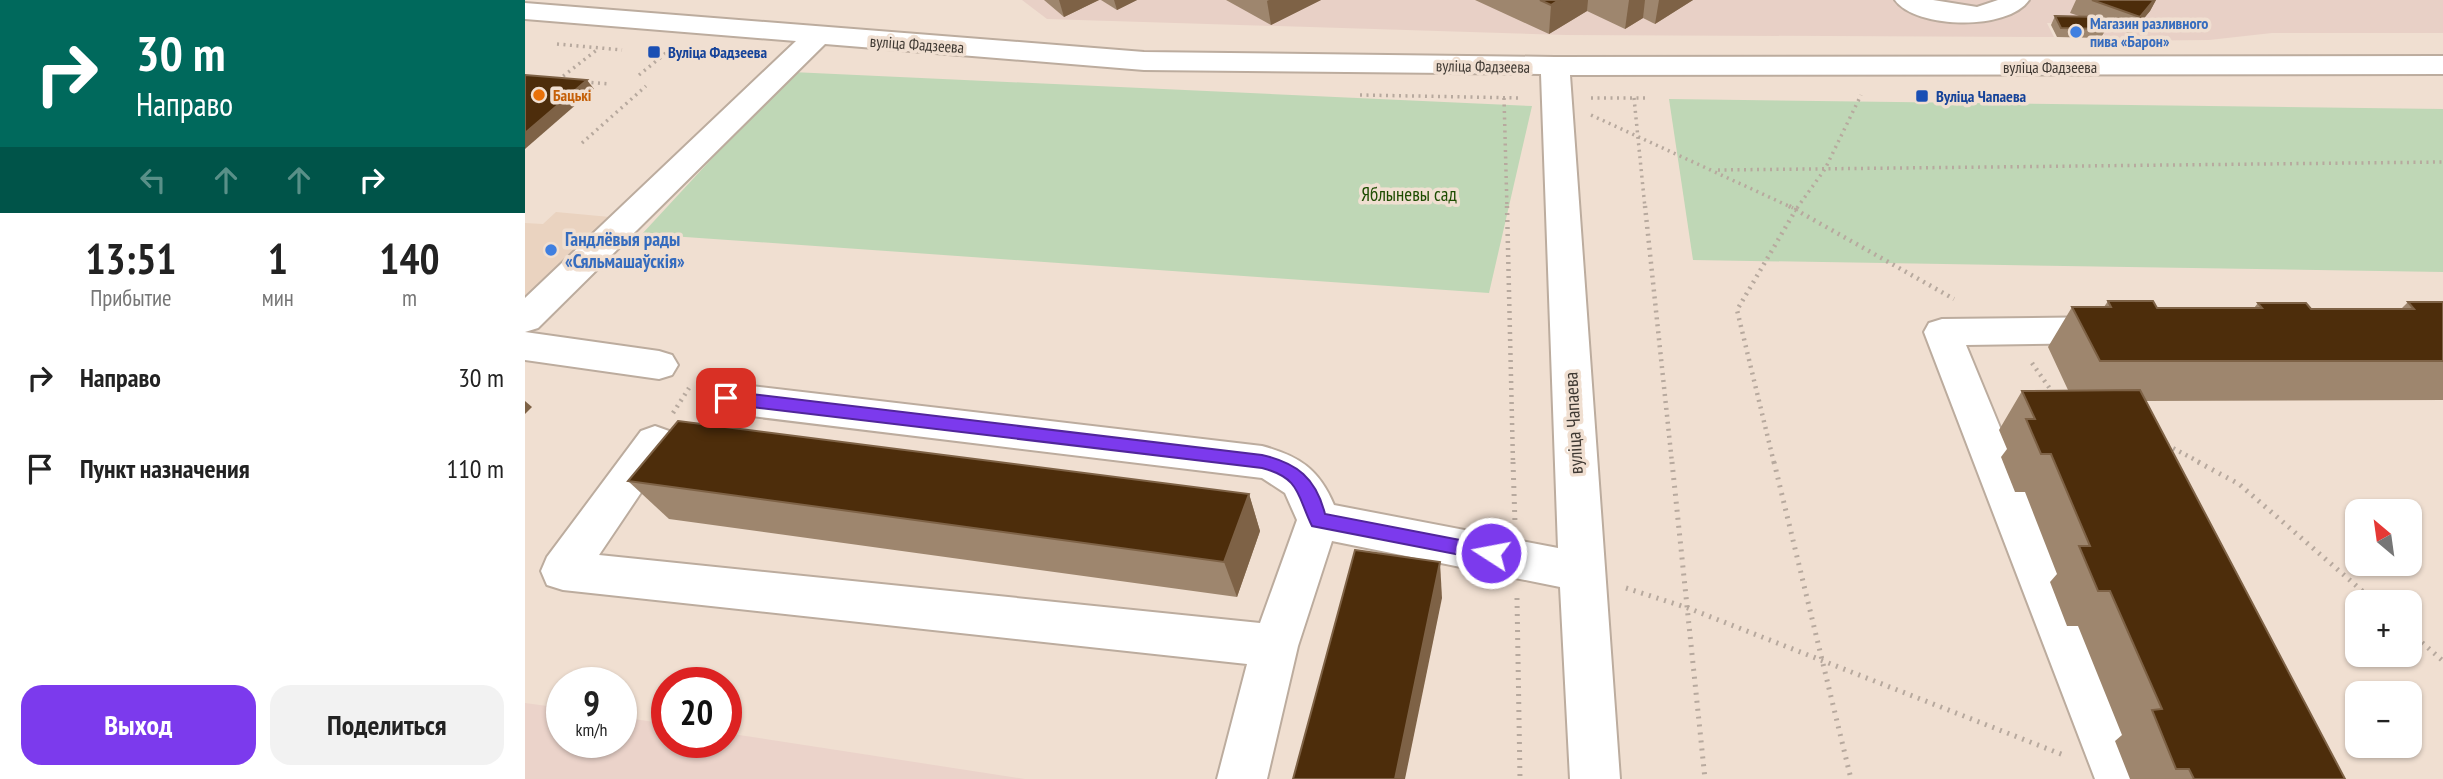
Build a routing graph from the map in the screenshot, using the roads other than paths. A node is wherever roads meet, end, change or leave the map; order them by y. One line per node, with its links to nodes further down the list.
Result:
1 (1908, 0): 2 (street)
2 (2016, 0)
3 (525, 11): 4 (street, вуліца Фадзеева)
4 (817, 36): 6 (street, вуліца Фадзеева); 7 (street)
5 (2443, 65): 6 (street, вуліца Фадзеева)
6 (1555, 66): 14 (street, вуліца Чапаева)
7 (525, 319)
8 (2136, 330): 16 (street)
9 (525, 346): 10 (street)
10 (660, 365)
11 (726, 398): 13 (street)
12 (655, 442): 15 (street)
13 (1318, 520): 14 (street); 15 (street)
14 (1581, 572): 18 (street, вуліца Чапаева)
15 (1275, 646): 17 (street)
16 (2119, 778)
17 (1243, 779)
18 (1595, 779)

